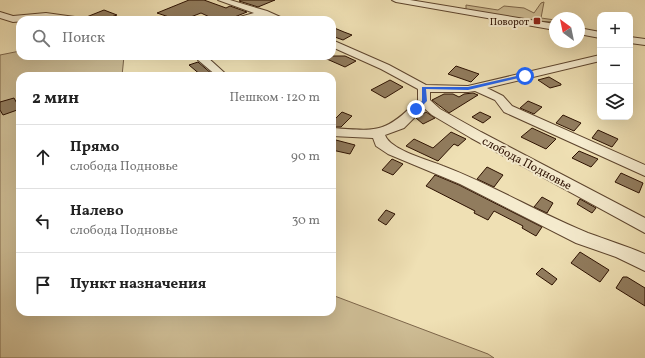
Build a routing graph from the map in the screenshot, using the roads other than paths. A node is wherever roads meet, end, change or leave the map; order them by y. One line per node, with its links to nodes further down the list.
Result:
1 (222, 0): 3 (street)
2 (396, 0): 8 (street)
3 (264, 13): 5 (street); 6 (street)
4 (0, 15): 7 (street)
5 (253, 16)
6 (272, 16)
7 (16, 19)
8 (549, 26)
9 (585, 32): 10 (street)
10 (597, 34)
11 (633, 40): 12 (street)
12 (645, 42)
13 (336, 45): 18 (street, слобода Подновье)
14 (597, 59): 17 (street, слобода Подновье)
15 (204, 60): 16 (street)
16 (218, 72)
17 (476, 87): 18 (street, слобода Подновье); 21 (street)
18 (424, 94): 20 (street); 22 (street, слобода Подновье)
19 (336, 132): 20 (street)
20 (378, 134): 23 (street)
21 (645, 171)
22 (645, 226)
23 (645, 263)

